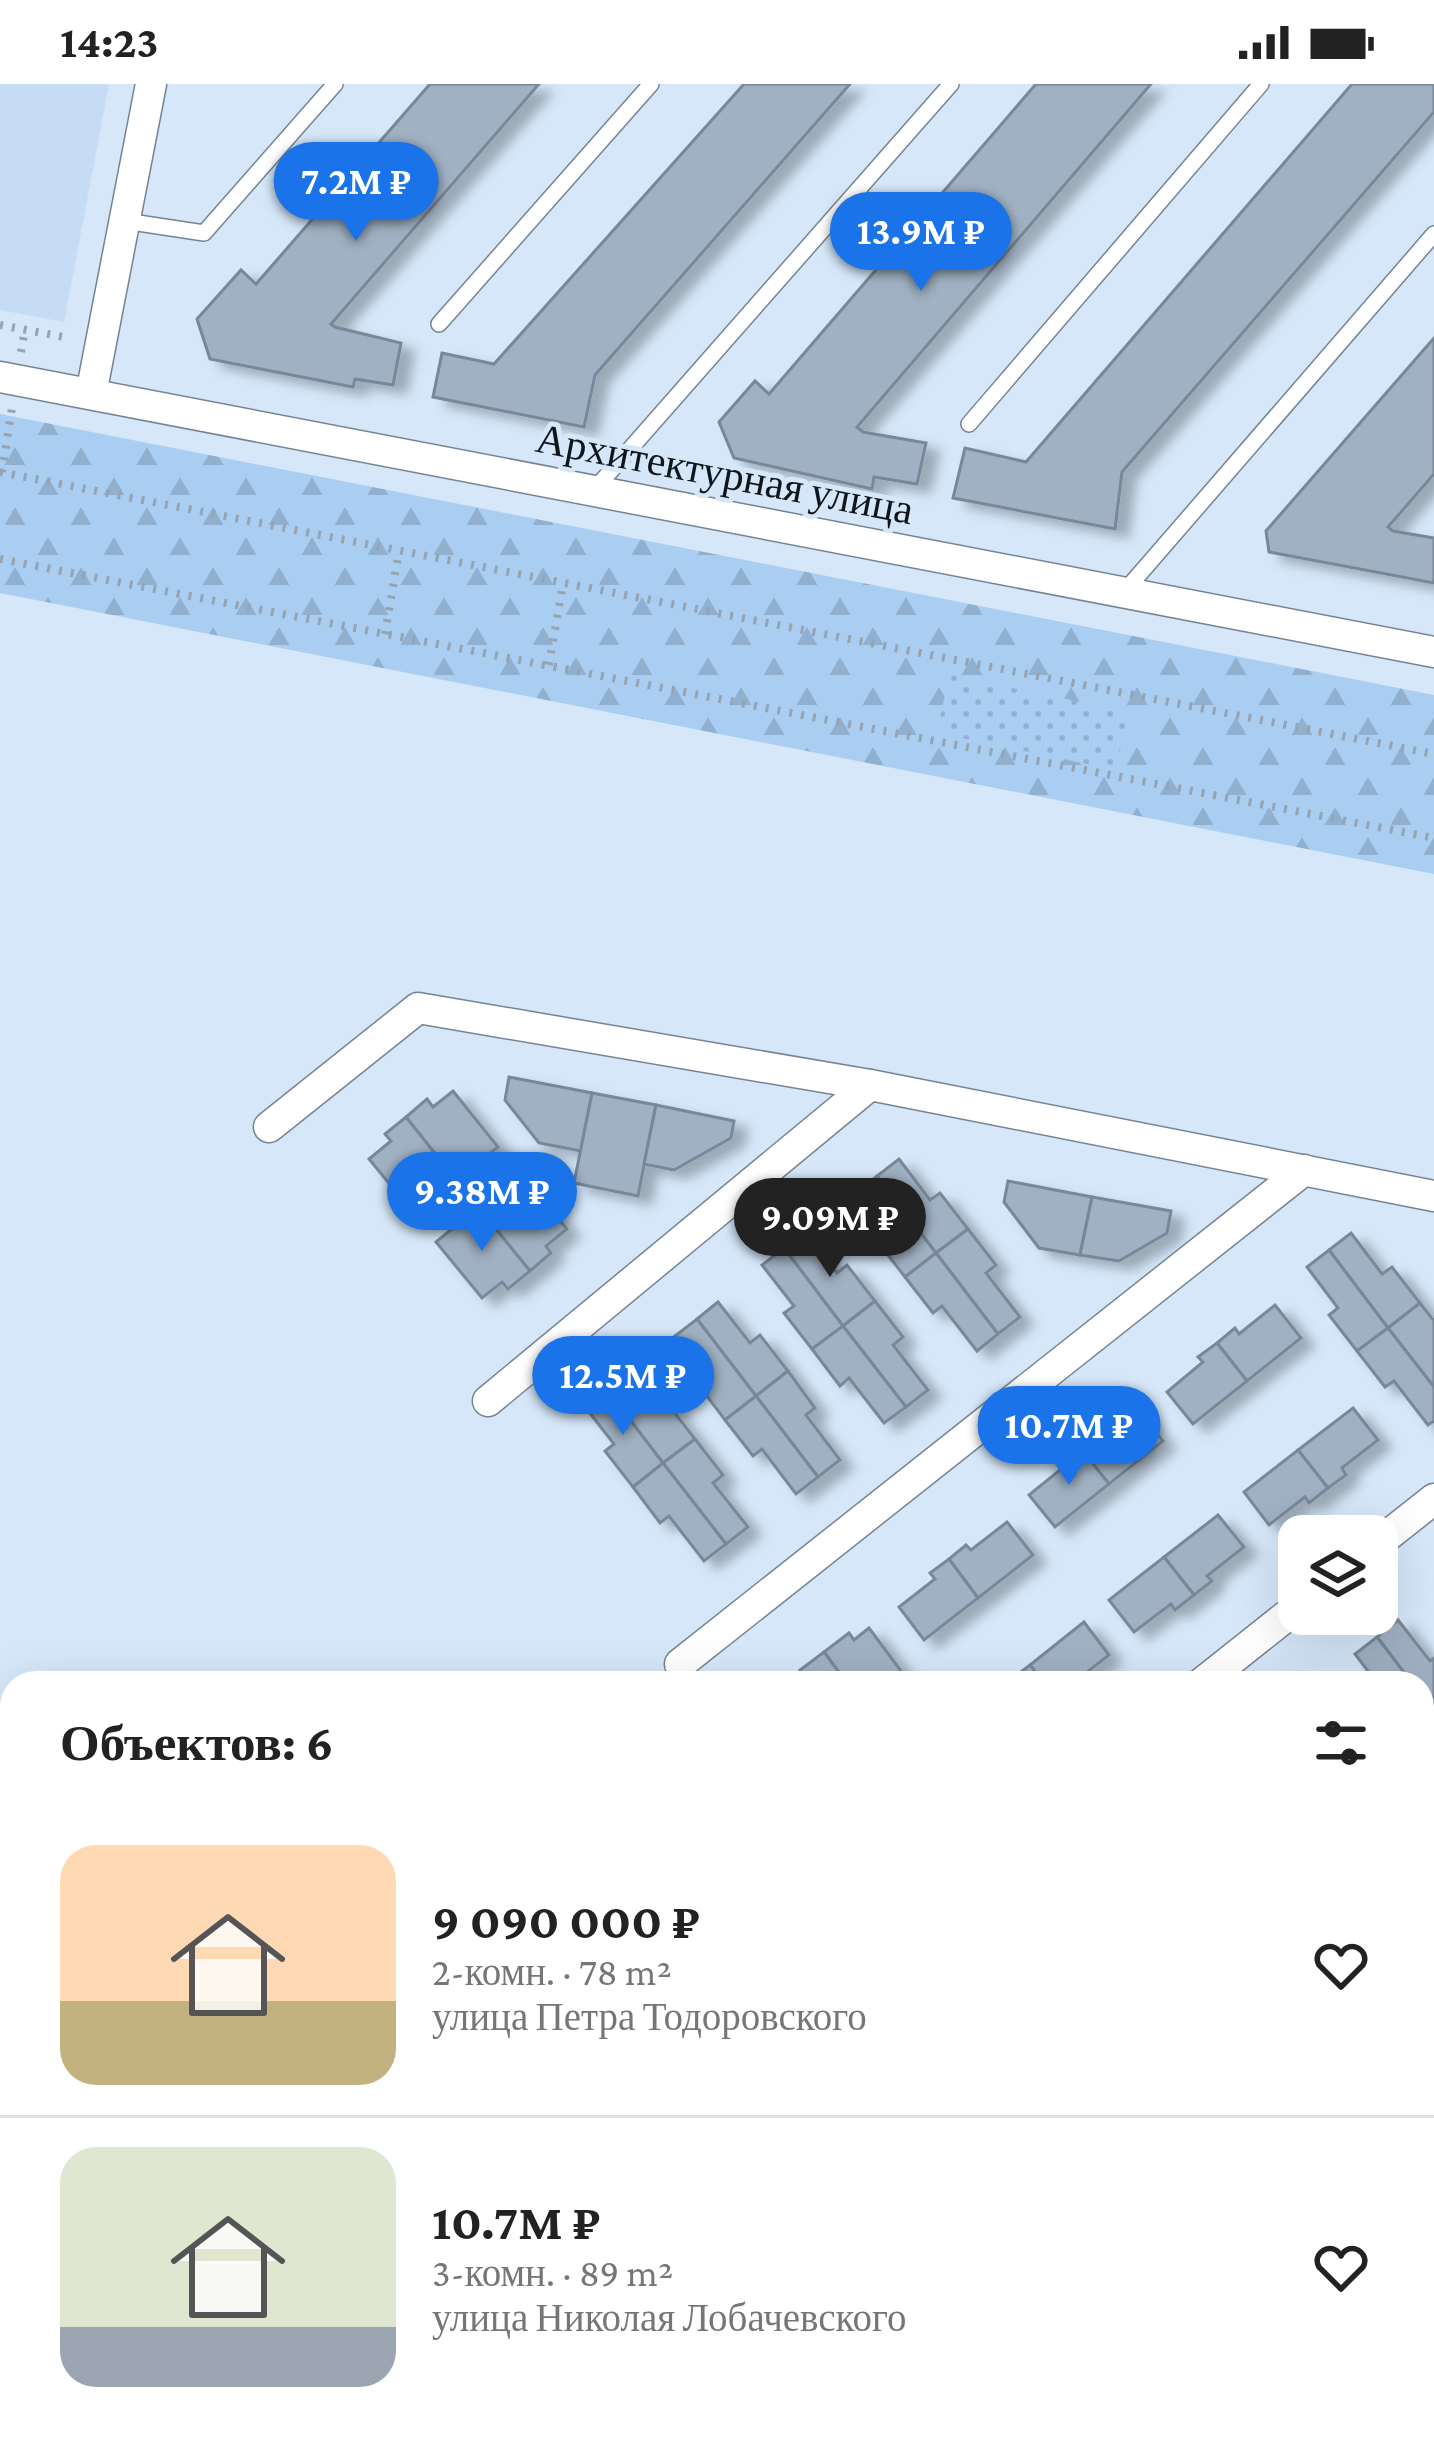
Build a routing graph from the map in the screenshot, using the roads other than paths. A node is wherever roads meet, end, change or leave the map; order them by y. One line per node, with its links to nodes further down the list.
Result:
1 (151, 84): 6 (street)
2 (335, 84): 6 (lane)
3 (650, 84): 8 (lane)
4 (951, 84): 12 (lane)
5 (1262, 84): 11 (lane)
6 (124, 220): 10 (street)
7 (1434, 233): 13 (lane)
8 (439, 325)
9 (0, 377): 10 (street, Архитектурная улица)
10 (92, 394): 12 (street, Архитектурная улица)
11 (969, 424)
12 (594, 490): 13 (street, Архитектурная улица)
13 (1124, 592): 14 (street, Архитектурная улица)
14 (1434, 652)
15 (870, 1085): 16 (street); 17 (street); 19 (street)
16 (269, 1127)
17 (1304, 1170): 18 (street); 23 (street)
18 (1434, 1196)
19 (488, 1401)
20 (1434, 1499): 21 (street)
21 (1398, 1527)
22 (1278, 1623): 24 (street)
23 (680, 1664)
24 (1217, 1671)

